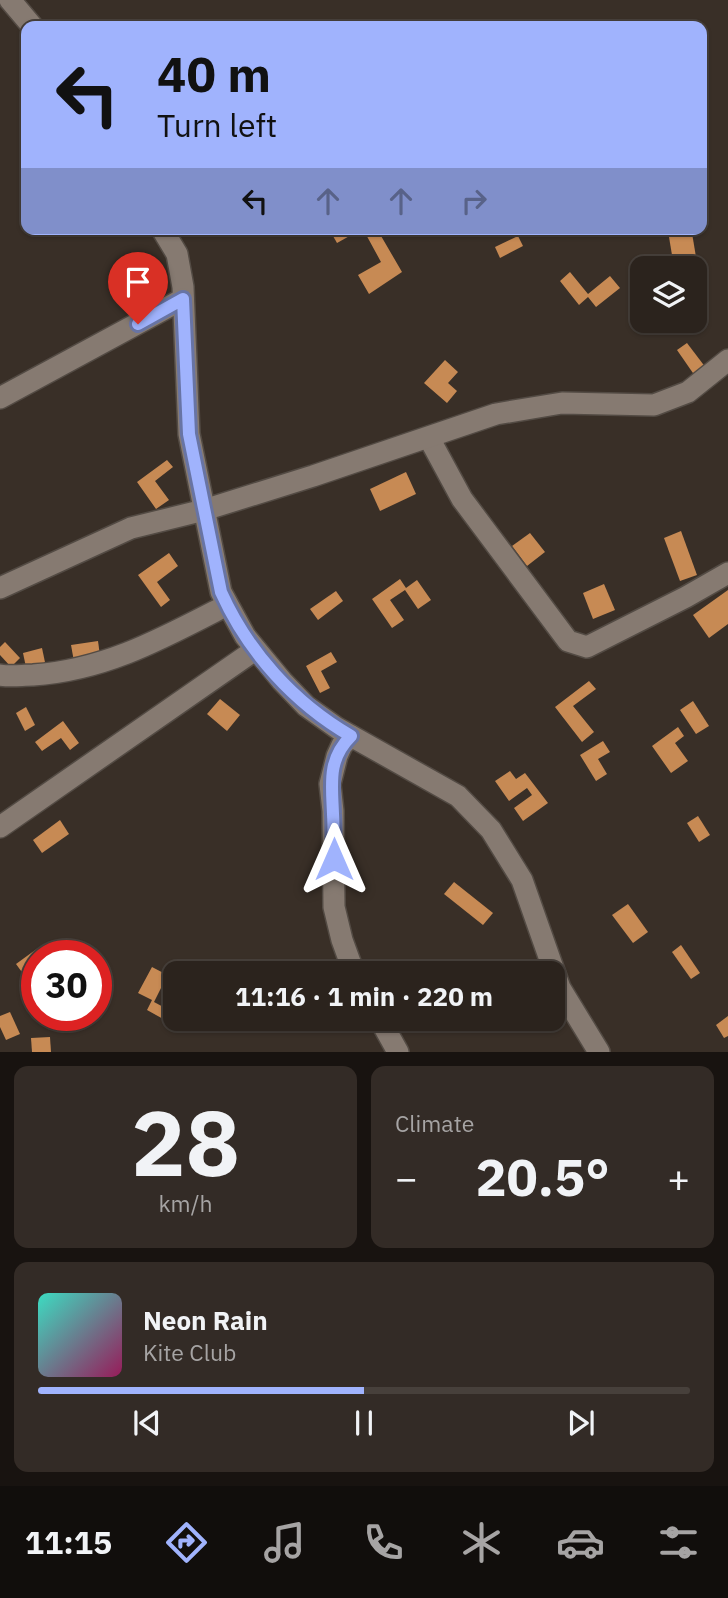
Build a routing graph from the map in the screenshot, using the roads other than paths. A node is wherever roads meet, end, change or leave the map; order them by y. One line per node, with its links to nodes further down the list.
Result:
1 (10, 0): 2 (street)
2 (28, 21)
3 (166, 235): 4 (street)
4 (183, 299): 6 (street); 8 (street)
5 (728, 360): 7 (street)
6 (0, 398)
7 (429, 438): 8 (street); 9 (street)
8 (204, 510): 10 (street); 11 (street)
9 (728, 573)
10 (0, 588)
11 (227, 605): 12 (street); 13 (street)
12 (255, 650): 14 (street); 15 (street)
13 (0, 675)
14 (351, 736): 16 (street); 19 (street)
15 (0, 827)
16 (350, 961)
17 (386, 1031): 18 (street)
18 (398, 1052)
19 (599, 1052)

